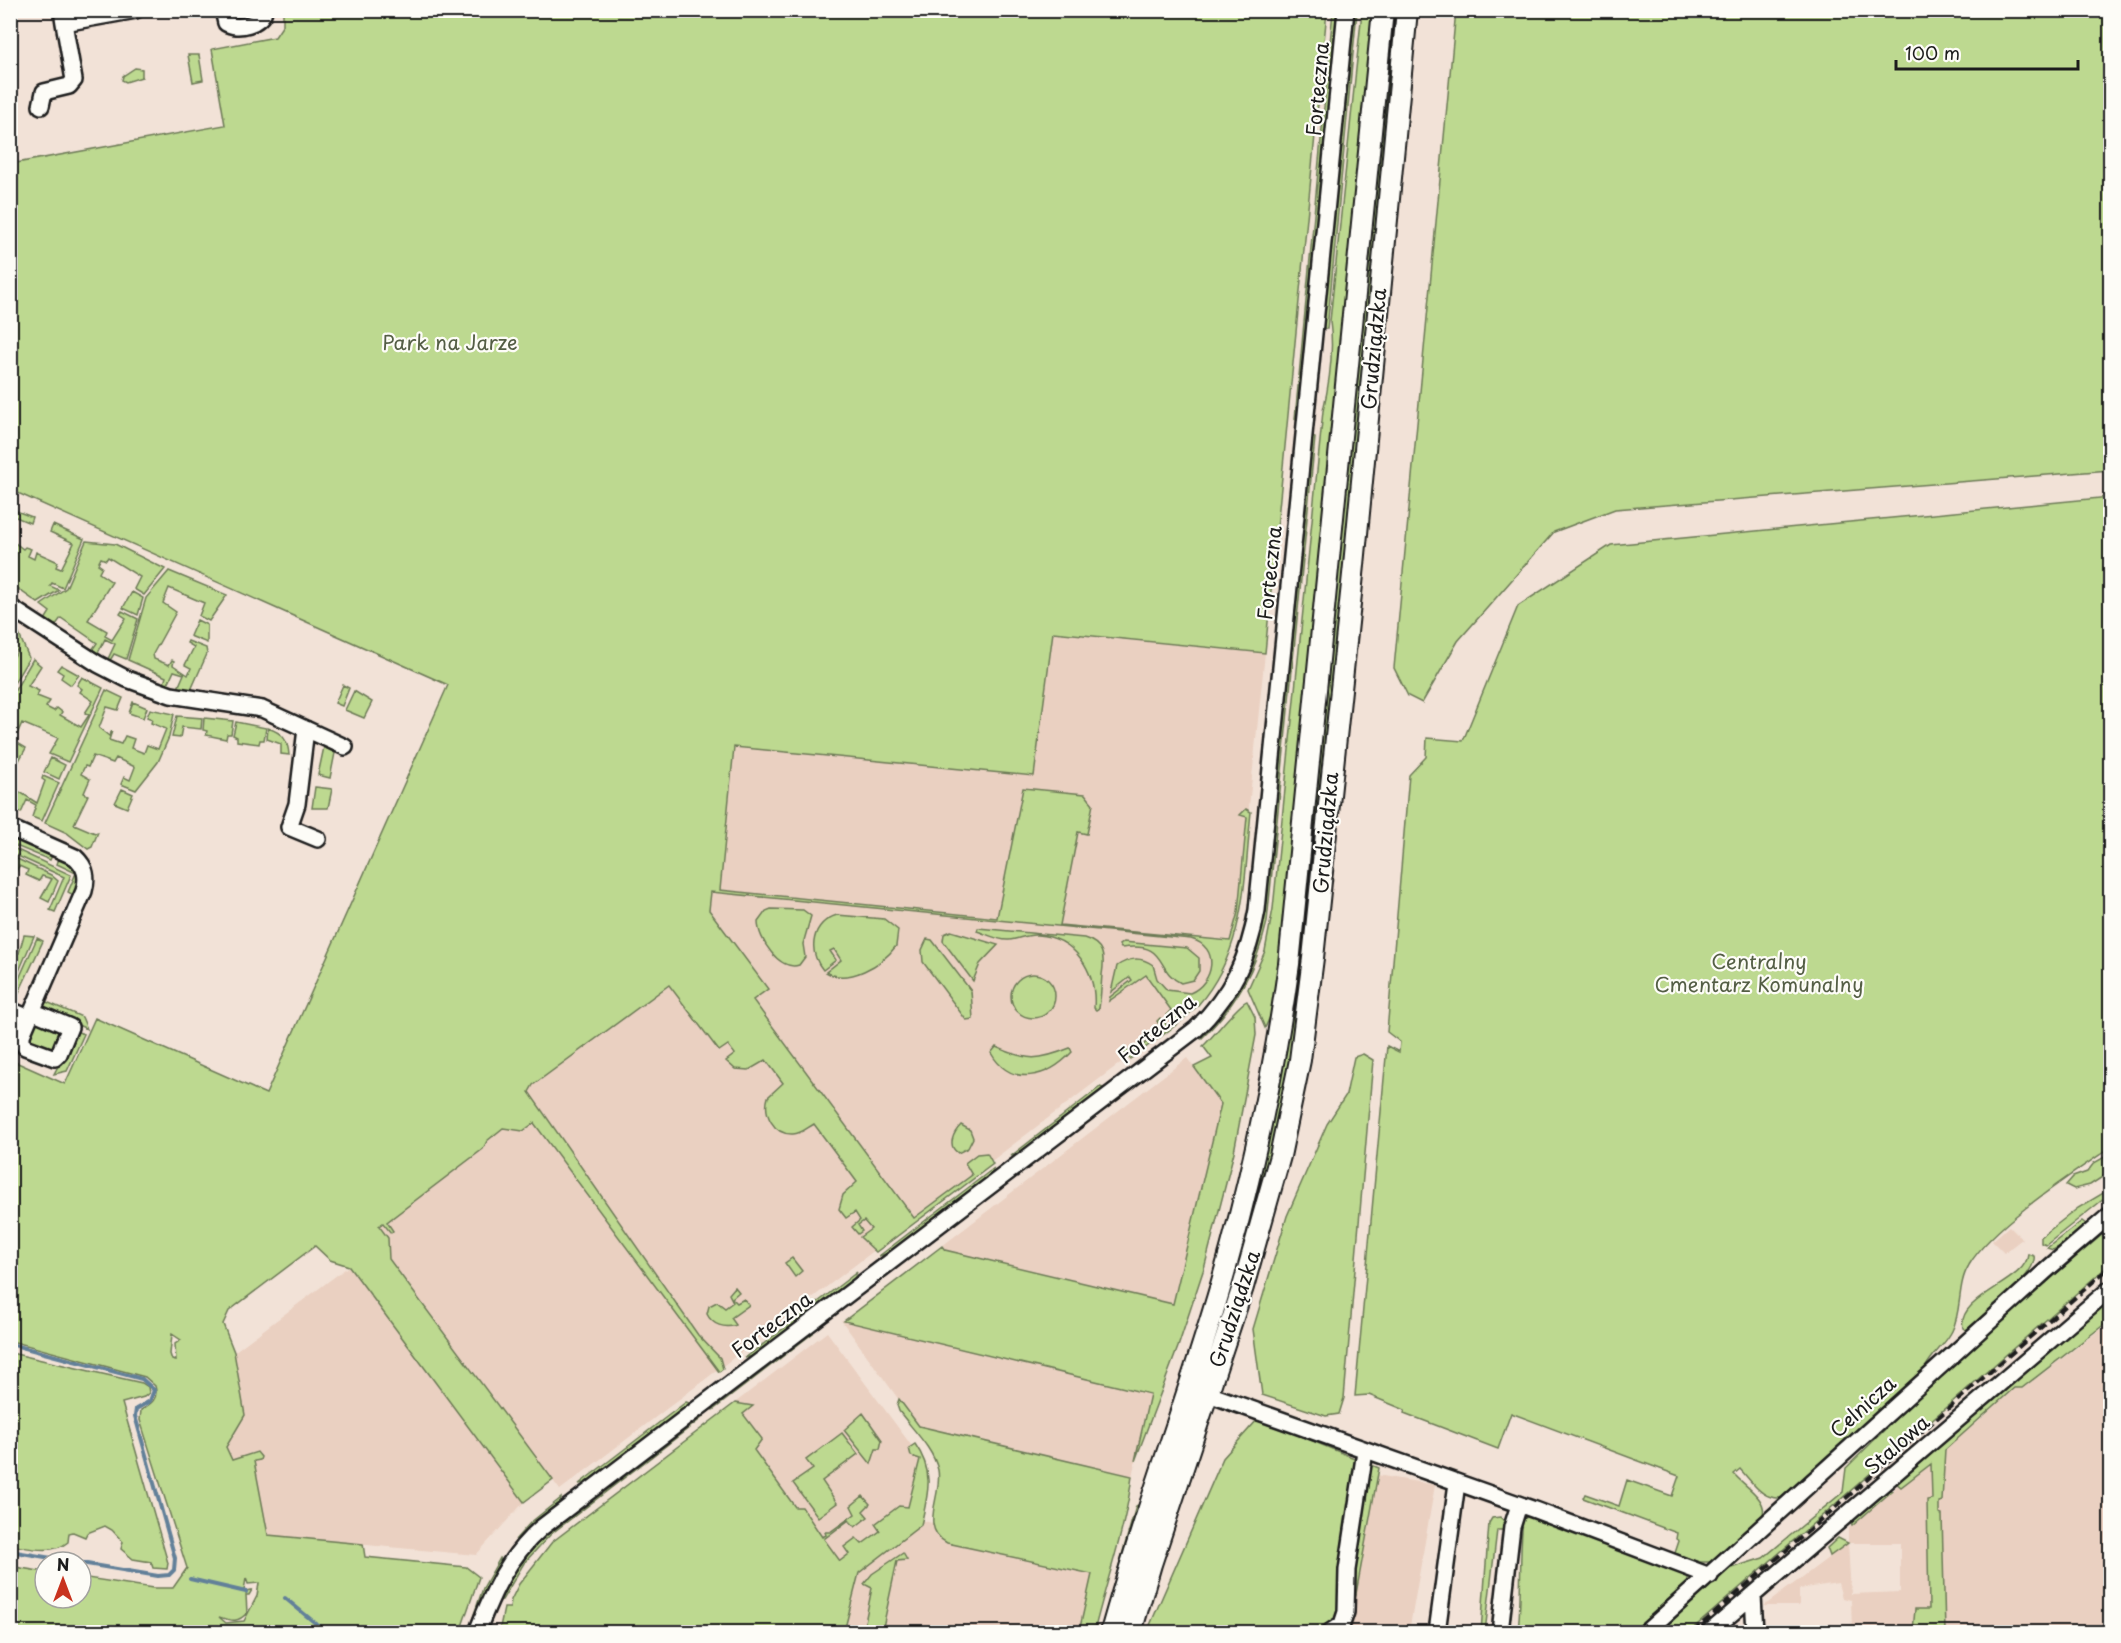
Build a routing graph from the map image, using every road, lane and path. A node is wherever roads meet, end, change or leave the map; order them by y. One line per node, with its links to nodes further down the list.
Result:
1 (136, 10): 7 (street)
2 (224, 10): 3 (street)
3 (264, 10)
4 (1346, 10): 25 (street, Forteczna)
5 (1383, 10): 18 (main road, Grudziądzka)
6 (1407, 10): 19 (main road, Grudziądzka)
7 (63, 17): 8 (street)
8 (41, 106)
9 (10, 607): 10 (street)
10 (306, 729): 11 (street); 13 (street)
11 (345, 747)
12 (10, 828): 15 (street)
13 (318, 839)
14 (10, 1010): 15 (street)
15 (31, 1014): 15 (street)
16 (2110, 1215): 23 (street, Celnicza)
17 (2110, 1289): 24 (street, Stalowa)
18 (1188, 1386): 19 (street); 28 (main road, Grudziądzka)
19 (1207, 1393): 20 (street); 29 (main road, Grudziądzka)
20 (1365, 1451): 21 (street); 30 (street)
21 (1457, 1483): 22 (street); 31 (street)
22 (1519, 1505): 23 (street); 32 (street)
23 (1710, 1576): 33 (street, Celnicza)
24 (1753, 1596): 34 (street, Stalowa); 35 (street)
25 (487, 1608): 26 (street, Forteczna); 27 (street, Forteczna)
26 (477, 1632)
27 (482, 1632)
28 (1111, 1632)
29 (1131, 1632)
30 (1330, 1632)
31 (1437, 1632)
32 (1500, 1632)
33 (1646, 1632)
34 (1710, 1632)
35 (1755, 1632)

